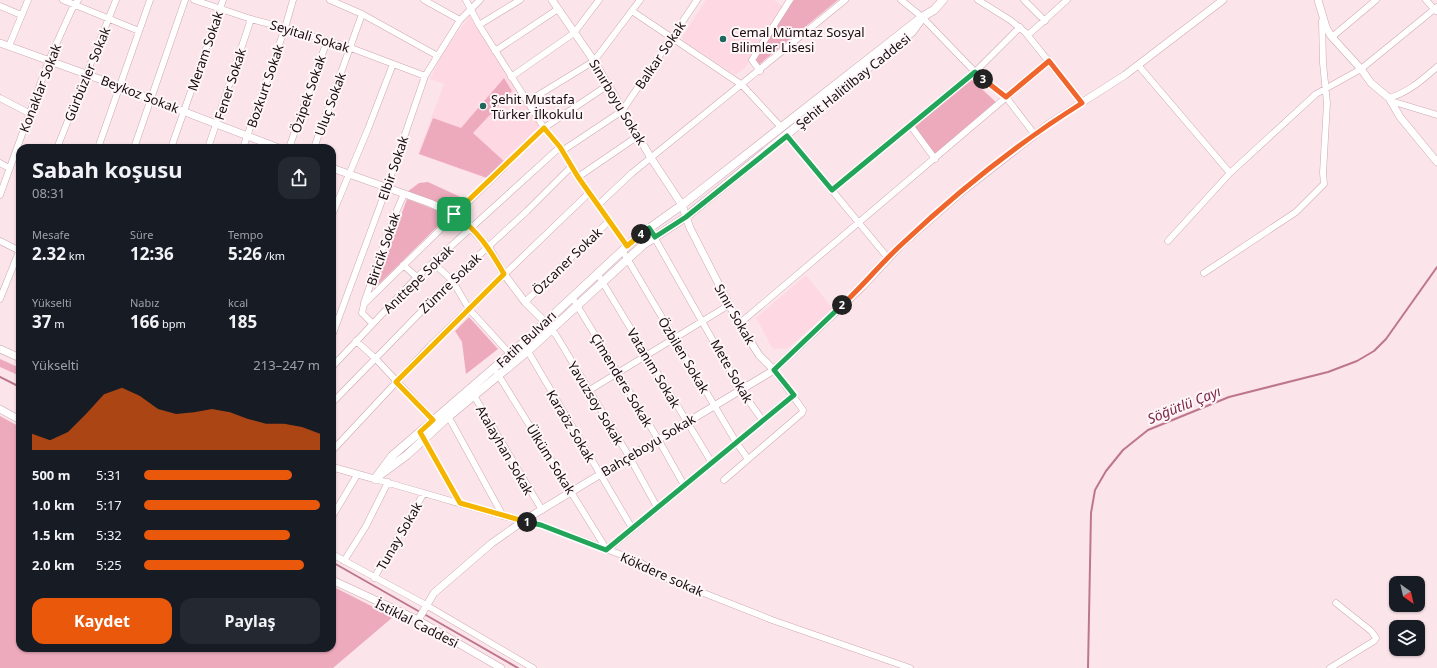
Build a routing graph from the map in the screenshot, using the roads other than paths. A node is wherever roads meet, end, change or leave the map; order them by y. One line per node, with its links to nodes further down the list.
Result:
1 (28, 0): 37 (street)
2 (64, 0): 29 (street)
3 (116, 0): 40 (street, Gürbüzler Sokak)
4 (150, 0): 47 (street)
5 (185, 0): 77 (street)
6 (194, 0): 31 (street, Seyitali Sokak)
7 (223, 0): 31 (street, Meram Sokak)
8 (293, 0): 45 (street, Bozkurt Sokak)
9 (330, 0): 36 (street)
10 (466, 0): 32 (street, Özbilen Sokak)
11 (480, 0): 32 (street, Elbir Sokak)
12 (520, 0): 44 (street)
13 (552, 0): 33 (street, Sınırboyu Sokak)
14 (599, 0): 48 (street)
15 (640, 0): 35 (street)
16 (697, 0): 51 (street, Balkar Sokak)
17 (845, 0): 65 (street)
18 (901, 0): 38 (street)
19 (943, 0): 38 (main road, Şehit Halitilbay Caddesi)
20 (978, 0): 46 (street)
21 (1024, 0): 43 (street)
22 (1067, 0): 43 (street)
23 (1223, 0): 62 (street, Bahçeboyu Sokak)
24 (1318, 0): 39 (street)
25 (1376, 0): 50 (street)
26 (1426, 0): 34 (street)
27 (428, 1): 42 (street)
28 (787, 1): 65 (street)
29 (77, 3): 40 (street); 58 (street, Konaklar Sokak)
30 (0, 6): 37 (street)
31 (220, 9): 41 (street, Seyitali Sokak); 81 (street, Meram Sokak)
32 (471, 9): 42 (street, Elbir Sokak); 44 (street, Özbilen Sokak)
33 (558, 9): 48 (street, Sınırboyu Sokak); 56 (street)
34 (1436, 9): 64 (street)
35 (632, 11): 51 (street); 59 (street)
36 (362, 14): 55 (street, Uluç Sokak); 57 (street)
37 (21, 15): 54 (street)
38 (922, 17): 66 (street); 87 (main road, Şehit Halitilbay Caddesi); 91 (main road, Şehit Halitilbay Caddesi)
39 (1322, 17): 50 (street); 73 (street)
40 (109, 20): 47 (street); 67 (street, Gürbüzler Sokak)
41 (251, 20): 45 (street, Seyitali Sokak); 84 (street, Fener Sokak)
42 (460, 20): 57 (street, Elbir Sokak)
43 (1045, 20): 49 (street)
44 (478, 25): 56 (street, Özbilen Sokak)
45 (285, 28): 52 (street, Seyitali Sokak); 89 (street, Bozkurt Sokak)
46 (1020, 28): 49 (street); 66 (street)
47 (139, 31): 72 (street)
48 (574, 33): 59 (street, Sınırboyu Sokak); 69 (street)
49 (1028, 36): 60 (street)
50 (1332, 37): 64 (street)
51 (672, 39): 71 (street); 80 (street, Balkar Sokak)
52 (327, 41): 55 (street, Seyitali Sokak); 100 (street, Özipek Sokak)
53 (0, 43): 54 (street, Beykoz Sokak)
54 (9, 46): 58 (street, Beykoz Sokak)
55 (351, 48): 61 (street, Seyitali Sokak); 101 (street, Uluç Sokak)
56 (495, 51): 69 (street, Özbilen Sokak)
57 (436, 55): 68 (street, Elbir Sokak)
58 (49, 60): 67 (street, Beykoz Sokak); 82 (street, Konaklar Sokak)
59 (594, 61): 70 (street, Sınırboyu Sokak); 78 (street)
60 (1049, 61): 74 (street); 79 (street)
61 (392, 64): 68 (street, Seyitali Sokak); 113 (street)
62 (1138, 65): 79 (street, Bahçeboyu Sokak); 114 (street)
63 (1437, 67): 76 (street)
64 (1361, 69): 73 (street); 76 (street)
65 (760, 71): 71 (street)
66 (975, 72): 74 (street); 85 (street)
67 (86, 74): 72 (street, Beykoz Sokak); 93 (street, Gürbüzler Sokak)
68 (425, 76): 116 (street, Elbir Sokak)
69 (511, 77): 78 (street, Özbilen Sokak)
70 (608, 85): 80 (street, Sınırboyu Sokak); 86 (street)
71 (742, 85): 87 (street); 104 (street)
72 (119, 87): 77 (street, Beykoz Sokak); 94 (street)
73 (1325, 88): 114 (street); 142 (street)
74 (1006, 97): 88 (street); 106 (street)
75 (0, 98): 82 (street)
76 (1389, 98): 83 (street); 108 (street)
77 (151, 99): 81 (street, Beykoz Sokak); 95 (street)
78 (527, 102): 86 (street, Özbilen Sokak)
79 (1082, 103): 88 (street, Bahçeboyu Sokak)
80 (622, 110): 90 (street, Sınırboyu Sokak); 102 (street, Balkar Sokak)
81 (184, 112): 84 (street, Beykoz Sokak); 96 (street, Meram Sokak)
82 (29, 113): 92 (street, Konaklar Sokak)
83 (1437, 115)
84 (217, 124): 89 (street, Beykoz Sokak); 97 (street, Fener Sokak)
85 (910, 125): 106 (street); 117 (street)
86 (544, 128): 102 (street, Özbilen Sokak); 124 (street)
87 (781, 128): 123 (main road, Şehit Halitilbay Caddesi)
88 (1035, 135): 136 (street, Bahçeboyu Sokak)
89 (248, 136): 98 (street, Bozkurt Sokak); 99 (street, Beykoz Sokak)
90 (638, 136): 104 (street, Sınırboyu Sokak); 115 (street)
91 (787, 136): 117 (street); 125 (main road, Şehit Halitilbay Caddesi)
92 (18, 144)
93 (59, 144)
94 (99, 144)
95 (135, 144)
96 (172, 144)
97 (210, 144)
98 (245, 144)
99 (269, 144)
100 (290, 144)
101 (315, 144)
102 (561, 149): 110 (street, Özbilen Sokak); 128 (street, Anıttepe Sokak)
103 (16, 150): 105 (street, Konaklar Sokak)
104 (651, 158): 122 (street); 123 (street, Sınırboyu Sokak)
105 (13, 159): 107 (street); 111 (street, Konaklar Sokak)
106 (935, 159): 127 (street)
107 (16, 160)
108 (1437, 162)
109 (0, 163): 111 (street)
110 (571, 167): 115 (street, Özbilen Sokak); 133 (street, Zümre Sokak)
111 (9, 168): 119 (street, Konaklar Sokak)
112 (336, 170): 113 (street)
113 (348, 174): 116 (street); 121 (street)
114 (1230, 174): 131 (street)
115 (578, 177): 118 (street, Özbilen Sokak)
116 (387, 188): 120 (street); 158 (street, Elbir Sokak)
117 (832, 190): 127 (street)
118 (589, 193): 122 (street, Özbilen Sokak); 143 (street)
119 (0, 194)
120 (404, 194): 124 (street); 150 (street, Biricik Sokak)
121 (336, 205)
122 (598, 205): 126 (street, Özbilen Sokak)
123 (682, 205): 125 (street, Sınır Sokak); 129 (main road, Fatih Bulvarı)
124 (454, 214): 128 (street); 140 (street)
125 (686, 217): 130 (main road, Şehit Halitilbay Caddesi); 151 (street, Sınır Sokak)
126 (609, 221): 134 (street, Özbilen Sokak); 149 (street, Özcaner Sokak)
127 (859, 223): 136 (street); 157 (street)
128 (471, 228): 133 (street); 139 (street, Anıttepe Sokak)
129 (649, 228): 130 (street, Mete Sokak); 134 (main road, Fatih Bulvarı)
130 (655, 237): 137 (main road, Şehit Halitilbay Caddesi); 154 (street, Mete Sokak)
131 (1168, 241)
132 (0, 242): 135 (street)
133 (488, 246): 143 (street); 145 (street, Zümre Sokak)
134 (625, 248): 137 (street, Özbilen Sokak); 141 (main road, Fatih Bulvarı)
135 (16, 249)
136 (888, 258): 170 (street, Bahçeboyu Sokak)
137 (628, 259): 146 (main road, Şehit Halitilbay Caddesi); 160 (street, Özbilen Sokak)
138 (16, 261): 148 (street)
139 (433, 263): 144 (street, Anıttepe Sokak); 145 (street)
140 (403, 265): 144 (street); 150 (street)
141 (597, 273): 146 (street, Vatanım Sokak); 147 (main road, Fatih Bulvarı)
142 (1204, 273)
143 (504, 274): 149 (street); 153 (street)
144 (417, 277): 156 (street, Anıttepe Sokak)
145 (452, 280): 153 (street); 168 (street, Zümre Sokak)
146 (602, 282): 152 (main road, Şehit Halitilbay Caddesi); 166 (street, Vatanım Sokak)
147 (572, 297): 152 (street, Çimendere Sokak); 155 (main road, Fatih Bulvarı)
148 (0, 299)
149 (525, 302): 155 (street)
150 (364, 304): 156 (street)
151 (729, 305): 154 (street); 157 (street, Sınır Sokak)
152 (577, 306): 159 (main road, Şehit Halitilbay Caddesi); 172 (street, Çimendere Sokak)
153 (468, 309): 165 (street); 173 (street)
154 (703, 320): 160 (street); 174 (street, Mete Sokak)
155 (545, 322): 159 (street, Yavuzsoy Sokak); 162 (main road, Fatih Bulvarı)
156 (372, 323): 161 (street, Anıttepe Sokak)
157 (740, 324): 170 (street, Sınır Sokak)
158 (336, 325)
159 (551, 330): 164 (main road, Şehit Halitilbay Caddesi); 175 (street, Yavuzsoy Sokak)
160 (674, 337): 166 (street); 179 (street, Özbilen Sokak)
161 (356, 341): 168 (street); 169 (street, Anıttepe Sokak)
162 (523, 343): 164 (street, Karaöz Sokak); 165 (main road, Fatih Bulvarı)
163 (0, 349): 167 (street)
164 (528, 351): 171 (main road, Şehit Halitilbay Caddesi); 194 (street, Karaöz Sokak)
165 (510, 354): 171 (main road, Fatih Bulvarı)
166 (646, 354): 172 (street); 185 (street, Vatanım Sokak)
167 (16, 355)
168 (375, 358): 173 (street); 178 (street, Zümre Sokak)
169 (336, 363)
170 (774, 370): 174 (street, Bahçeboyu Sokak); 177 (street, Sınır Sokak)
171 (496, 372): 176 (main road); 200 (street, Ülküm Sokak)
172 (617, 372): 175 (street); 187 (street, Çimendere Sokak)
173 (396, 382): 183 (street); 189 (street)
174 (741, 390): 179 (street, Bahçeboyu Sokak); 184 (street, Mete Sokak)
175 (588, 391): 190 (street, Yavuzsoy Sokak)
176 (472, 392): 181 (main road); 205 (street, Atalayhan Sokak)
177 (794, 395): 184 (street); 191 (street, Sınır Sokak)
178 (336, 399)
179 (714, 405): 185 (street, Bahçeboyu Sokak); 188 (street, Özbilen Sokak)
180 (0, 409): 182 (street)
181 (447, 414): 183 (main road); 186 (main road); 206 (street)
182 (16, 418)
183 (433, 420): 186 (main road)
184 (763, 421): 188 (street)
185 (686, 422): 187 (street, Bahçeboyu Sokak); 192 (street, Vatanım Sokak)
186 (422, 435): 196 (main road); 202 (street)
187 (658, 439): 190 (street, Bahçeboyu Sokak); 199 (street, Çimendere Sokak)
188 (736, 442): 191 (street, Özbilen Sokak); 192 (street)
189 (336, 447)
190 (630, 458): 194 (street, Bahçeboyu Sokak); 203 (street, Yavuzsoy Sokak)
191 (748, 459): 197 (street)
192 (712, 463): 199 (street)
193 (336, 468): 195 (street)
194 (600, 474): 200 (street, Bahçeboyu Sokak); 208 (street, Karaöz Sokak)
195 (357, 475): 196 (street); 204 (street)
196 (375, 479): 198 (street, Kökdere sokak)
197 (724, 480)
198 (388, 482): 201 (street, Kökdere sokak); 211 (street)
199 (684, 485): 203 (street)
200 (572, 492): 205 (street, Bahçeboyu Sokak); 209 (street, Ülküm Sokak)
201 (424, 493): 202 (street, Kökdere sokak); 212 (street, Tunay Sokak)
202 (460, 503): 206 (street, Kökdere sokak)
203 (657, 507): 208 (street)
204 (336, 510)
205 (542, 510): 207 (street, Bahçeboyu Sokak)
206 (503, 516): 207 (street, Kökdere sokak)
207 (523, 521): 209 (street, Kökdere sokak); 215 (street, Bahçeboyu Sokak)
208 (632, 528): 209 (street)
209 (606, 550): 219 (street, Kökdere sokak)
210 (336, 556): 211 (street)
211 (344, 561): 212 (street)
212 (374, 578): 215 (street)
213 (336, 582): 216 (street, İstiklal Caddesi)
214 (1336, 603): 220 (street)
215 (426, 606): 216 (street, Bahçeboyu Sokak); 218 (street)
216 (419, 619): 217 (street, İstiklal Caddesi)
217 (501, 668)
218 (533, 668)
219 (910, 668)
220 (1330, 668)

